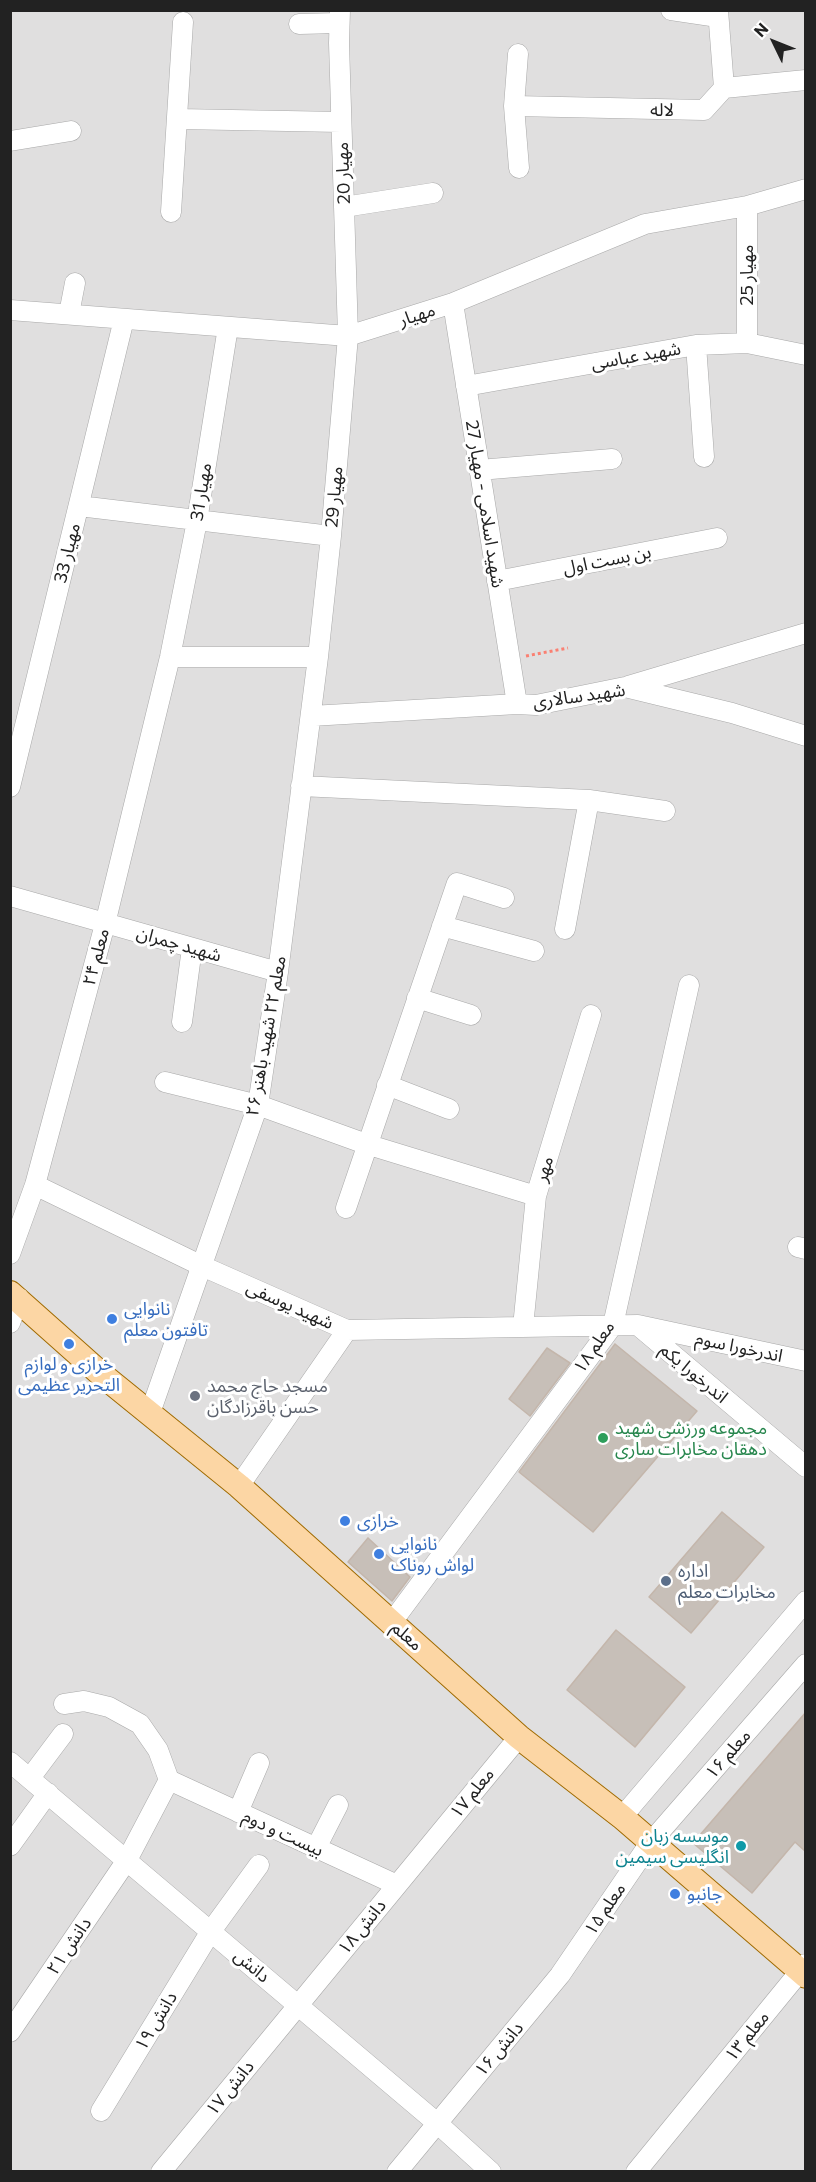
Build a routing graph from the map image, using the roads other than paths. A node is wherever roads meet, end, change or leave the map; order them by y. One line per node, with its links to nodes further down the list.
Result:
1 (671, 10): 2 (street)
2 (718, 14): 8 (street)
3 (340, 17): 5 (street); 11 (street, مهیار 20)
4 (183, 22): 10 (street)
5 (300, 24)
6 (518, 54): 9 (street)
7 (806, 80): 8 (street)
8 (724, 88): 9 (street, لاله)
9 (514, 106): 14 (street)
10 (178, 119): 11 (street); 19 (street)
11 (341, 122): 18 (street, مهیار 20)
12 (71, 131): 13 (street)
13 (10, 141)
14 (519, 168)
15 (806, 189): 17 (street, مهیار)
16 (432, 193): 18 (street)
17 (747, 206): 21 (street, مهیار); 27 (street, مهیار 25)
18 (344, 207): 26 (street, مهیار 20)
19 (171, 212)
20 (75, 283): 23 (street)
21 (453, 303): 26 (street, مهیار); 30 (street, شهید اسلامی - مهیار 27)
22 (11, 310): 23 (street, مهیار)
23 (69, 314): 24 (street, مهیار)
24 (124, 319): 25 (street, مهیار); 34 (street, مهیار 33)
25 (228, 327): 26 (street, مهیار); 35 (street, مهیار 31)
26 (348, 336): 36 (street, مهیار 29)
27 (747, 343): 28 (street, شهید عباسی); 29 (street, شهید عباسی)
28 (696, 345): 30 (street, شهید عباسی); 31 (street)
29 (806, 355)
30 (466, 386): 33 (street, شهید اسلامی - مهیار 27)
31 (704, 457)
32 (612, 459): 33 (street)
33 (479, 470): 38 (street, شهید اسلامی - مهیار 27)
34 (79, 506): 35 (street); 47 (street, مهیار 33)
35 (197, 521): 36 (street); 40 (street, مهیار 31)
36 (331, 536): 41 (street, مهیار 29)
37 (717, 538): 38 (street, بن بست اول)
38 (497, 581): 43 (street, شهید اسلامی - مهیار 27)
39 (806, 633): 42 (street)
40 (170, 657): 41 (street); 52 (street, معلم ۲۴)
41 (318, 657): 44 (street, مهیار 29)
42 (625, 687): 43 (street, شهید سالاری); 45 (street, شهید سالاری)
43 (517, 704): 44 (street, شهید سالاری)
44 (311, 716): 46 (street, معلم ۲۲ شهید باهنر ۲۶)
45 (806, 736)
46 (301, 786): 48 (street); 57 (street, معلم ۲۲ شهید باهنر ۲۶)
47 (10, 787)
48 (589, 800): 49 (street); 54 (street)
49 (664, 811)
50 (10, 896): 52 (street, شهید چمران)
51 (504, 898): 53 (street)
52 (105, 924): 55 (street, شهید چمران); 68 (street, معلم ۲۴)
53 (442, 926): 56 (street); 59 (street)
54 (565, 929)
55 (192, 948): 57 (street, شهید چمران); 62 (street)
56 (534, 951)
57 (278, 972): 65 (street, معلم ۲۲ شهید باهنر ۲۶)
58 (689, 984): 75 (street, معلم ۱۸)
59 (417, 998): 60 (street); 64 (street)
60 (471, 1015)
61 (591, 1015): 69 (street, مهر)
62 (182, 1022)
63 (165, 1082): 65 (street)
64 (387, 1085): 66 (street); 67 (street)
65 (258, 1104): 67 (street); 72 (street, معلم ۲۲ شهید باهنر ۲۶)
66 (449, 1109)
67 (366, 1144): 69 (street); 70 (street)
68 (35, 1185): 71 (street, معلم ۲۴); 72 (street, شهید یوسفی)
69 (536, 1196): 77 (street, مهر)
70 (345, 1208)
71 (10, 1254)
72 (202, 1266): 78 (street, شهید یوسفی); 80 (street, معلم ۲۲ شهید باهنر ۲۶)
73 (15, 1295): 74 (street); 80 (main road, معلم)
74 (10, 1323)
75 (613, 1325): 76 (street, شهید یوسفی); 77 (street, شهید یوسفی); 84 (street, معلم ۱۸)
76 (638, 1325): 79 (street, اندرخورا سوم); 81 (street, اندرخورا یکم)
77 (523, 1327): 78 (street, شهید یوسفی)
78 (347, 1330): 82 (street)
79 (806, 1361)
80 (150, 1413): 82 (main road, معلم)
81 (806, 1467)
82 (239, 1486): 84 (main road, معلم)
83 (806, 1601): 96 (street)
84 (392, 1622): 88 (main road, معلم)
85 (806, 1664): 97 (street, معلم ۱۶)
86 (64, 1704): 92 (street)
87 (63, 1734): 91 (street)
88 (519, 1737): 96 (main road, معلم); 100 (street, معلم ١٧)
89 (10, 1762): 91 (street, دانش)
90 (259, 1763): 95 (street)
91 (30, 1778): 93 (street, دانش)
92 (169, 1780): 95 (street, بیست و دوم); 101 (street, دانش ٢١)
93 (48, 1793): 98 (street); 101 (street, دانش)
94 (338, 1805): 99 (street)
95 (238, 1812): 99 (street, بیست و دوم)
96 (622, 1817): 97 (main road, معلم)
97 (650, 1843): 105 (main road, معلم); 106 (street, معلم ۱۵)
98 (10, 1846)
99 (316, 1848): 103 (street, بیست و دوم)
100 (426, 1850): 103 (street, دانش ١٨)
101 (126, 1860): 104 (street, دانش); 108 (street, دانش ٢١)
102 (259, 1865): 104 (street, دانش ١٩)
103 (397, 1885): 107 (street, دانش ١٨)
104 (211, 1931): 107 (street, دانش); 109 (street, دانش ١٩)
105 (803, 1971): 114 (street, معلم ١٣)
106 (560, 1975): 110 (street, دانش ۱۶)
107 (298, 2005): 110 (street, دانش); 111 (street, دانش ۱۷)
108 (10, 2032)
109 (101, 2111)
110 (437, 2123): 112 (street, دانش ۱۶); 113 (street, دانش)
111 (161, 2172)
112 (396, 2172)
113 (491, 2172)
114 (636, 2172)

